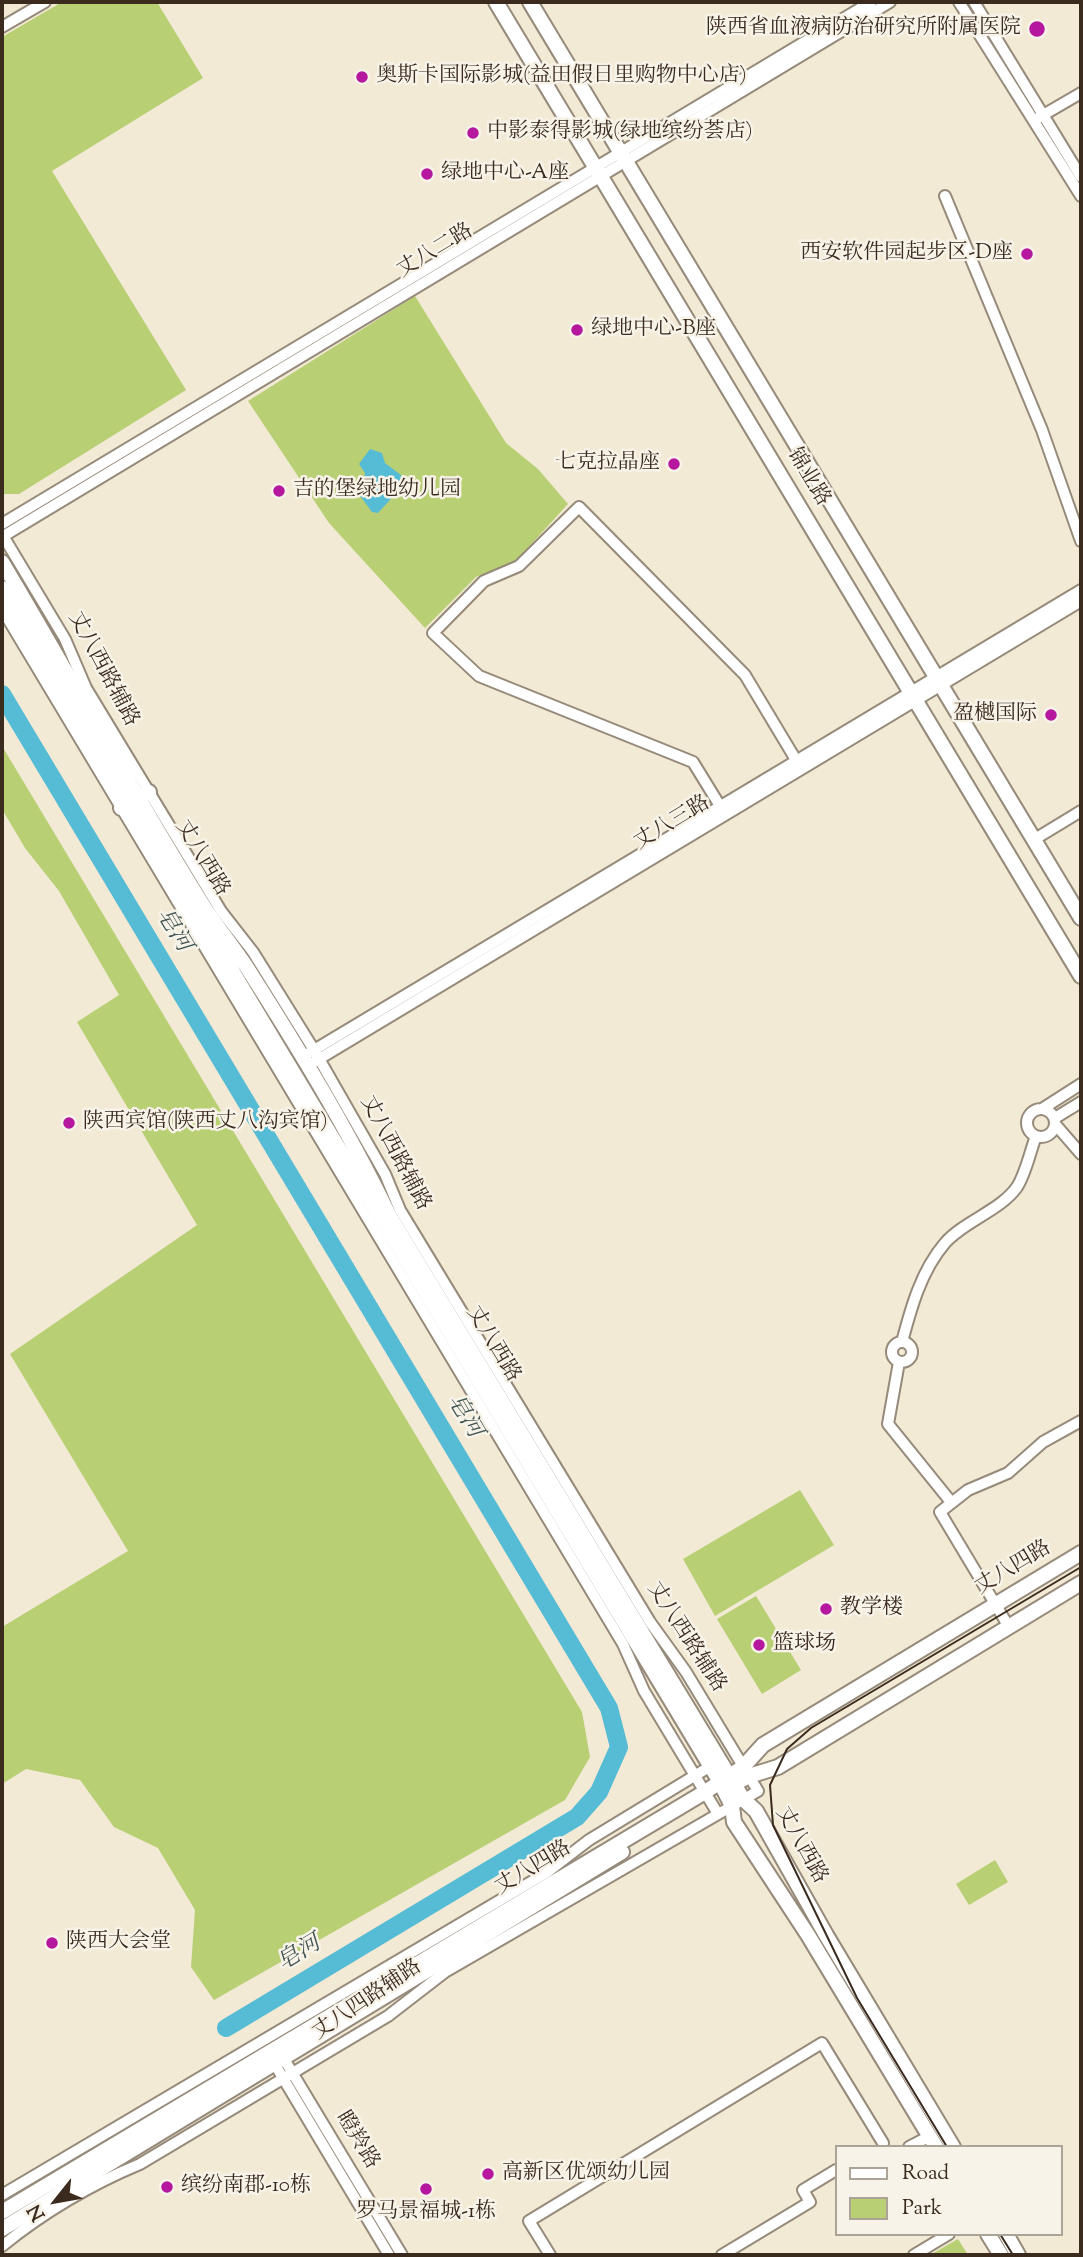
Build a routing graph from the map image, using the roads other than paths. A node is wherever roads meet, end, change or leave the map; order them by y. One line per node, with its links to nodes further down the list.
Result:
1 (45, 2): 8 (street)
2 (496, 2): 12 (main road, 锦业路)
3 (871, 2): 11 (street, 丈八二路)
4 (890, 2): 11 (street, 丈八二路)
5 (959, 2): 10 (street)
6 (974, 2): 10 (street)
7 (536, 4): 11 (main road, 锦业路)
8 (2, 27)
9 (1081, 93): 10 (street)
10 (1039, 118): 13 (street); 15 (street)
11 (623, 157): 12 (street, 丈八二路); 23 (main road, 锦业路)
12 (598, 171): 16 (street, 丈八二路); 24 (main road, 锦业路)
13 (1081, 177)
14 (945, 196): 17 (street)
15 (1081, 196)
16 (2, 533): 26 (street, 丈八西路辅路)
17 (1081, 541)
18 (2, 562): 26 (main road, 丈八西路)
19 (2, 588): 26 (main road, 丈八西路)
20 (1081, 590): 23 (street, 丈八三路)
21 (1081, 601): 23 (street, 丈八三路)
22 (2, 609): 26 (street)
23 (939, 681): 24 (street, 丈八三路); 29 (main road, 锦业路)
24 (914, 696): 25 (street, 丈八三路); 31 (main road, 锦业路); 32 (street, 丈八三路)
25 (796, 760): 27 (street, 丈八三路); 27 (street)
26 (135, 800): 32 (main road, 丈八西路); 33 (main road, 丈八西路)
27 (720, 806): 32 (street, 丈八三路)
28 (1081, 811): 29 (street)
29 (1035, 839): 30 (main road, 锦业路)
30 (1081, 918)
31 (1081, 976)
32 (310, 1058): 33 (street, 丈八三路); 46 (street, 丈八西路辅路); 47 (main road, 丈八西路)
33 (288, 1073): 47 (main road, 丈八西路); 49 (street)
34 (1081, 1084): 36 (street)
35 (1081, 1102): 37 (street)
36 (1042, 1109): 37 (street); 38 (street)
37 (1055, 1121): 38 (street); 39 (street)
38 (1036, 1136): 41 (street)
39 (1081, 1154)
40 (1081, 1421): 41 (street)
41 (951, 1502): 44 (street)
42 (1081, 1553): 44 (main road, 丈八四路)
43 (1081, 1583): 45 (main road, 丈八四路)
44 (995, 1605): 45 (street); 48 (main road, 丈八四路)
45 (1009, 1627): 48 (main road, 丈八四路)
46 (735, 1752): 47 (street, 丈八四路辅路); 48 (street, 丈八西路辅路)
47 (715, 1764): 49 (street, 丈八四路辅路); 50 (main road, 丈八西路)
48 (746, 1771): 50 (main road, 丈八四路); 51 (street, 丈八西路辅路)
49 (695, 1776): 52 (street); 61 (street, 丈八四路辅路)
50 (726, 1784): 52 (main road, 丈八四路); 53 (main road, 丈八西路)
51 (758, 1791): 53 (street, 丈八四路辅路)
52 (707, 1795): 54 (street); 55 (main road, 丈八四路)
53 (737, 1803): 54 (street, 丈八四路辅路); 57 (main road, 丈八西路); 59 (main road, 丈八西路)
54 (719, 1814): 56 (street, 丈八四路辅路)
55 (275, 2055): 56 (street, 瞪羚路); 62 (main road, 丈八四路); 63 (main road, 丈八四路)
56 (288, 2076): 67 (street, 丈八四路辅路); 68 (street, 瞪羚路); 69 (street, 瞪羚路)
57 (933, 2142)
58 (882, 2145): 70 (street)
59 (952, 2145)
60 (834, 2171): 71 (street)
61 (2, 2195)
62 (2, 2212)
63 (2, 2228)
64 (945, 2236): 72 (street)
65 (989, 2236): 73 (main road)
66 (1007, 2236): 74 (main road)
67 (2, 2246)
68 (389, 2255)
69 (402, 2255)
70 (550, 2255)
71 (722, 2255)
72 (914, 2255)
73 (1001, 2255)
74 (1018, 2255)

